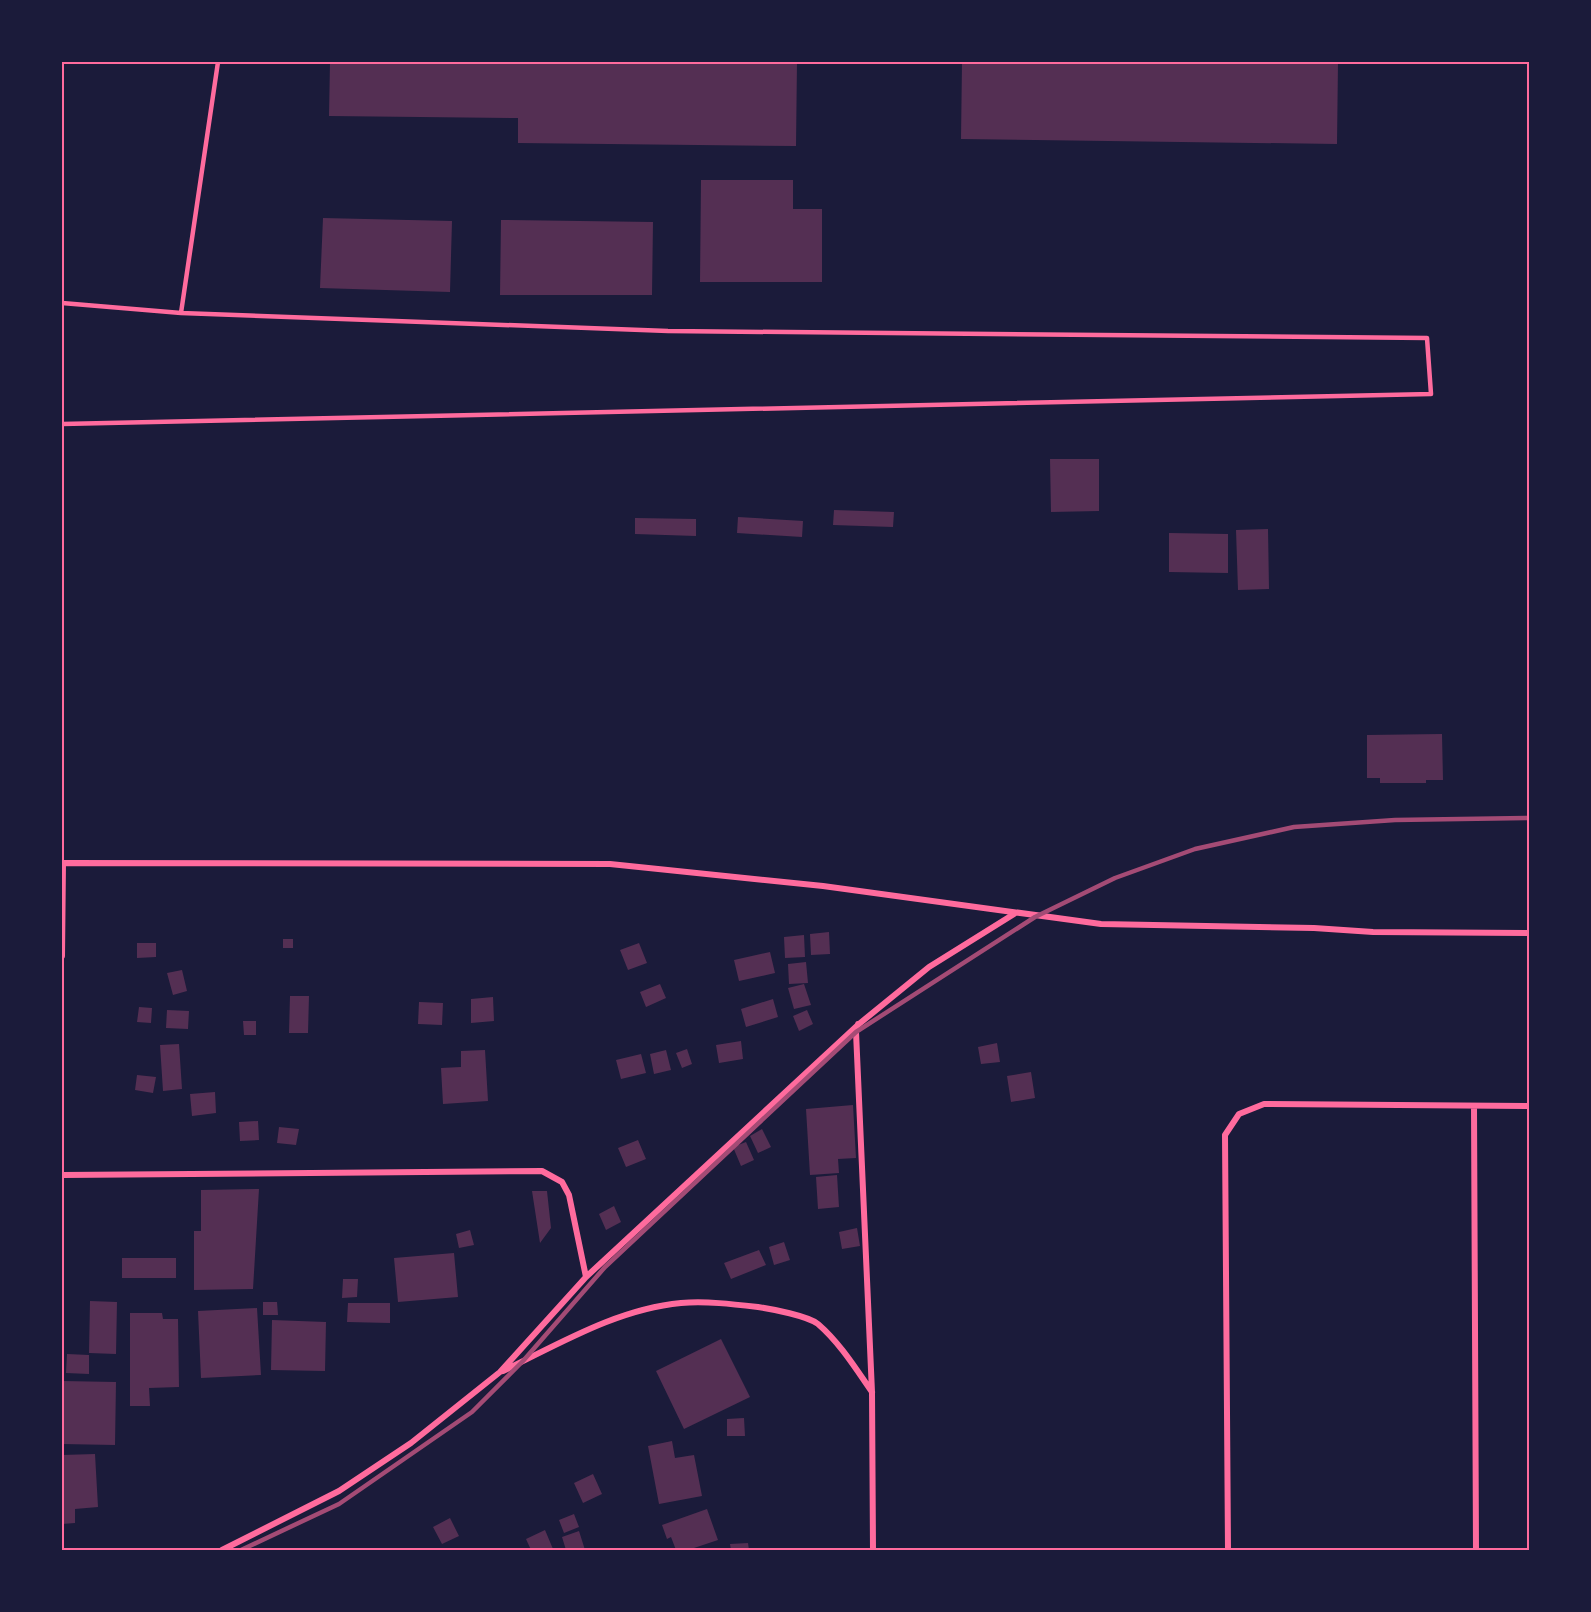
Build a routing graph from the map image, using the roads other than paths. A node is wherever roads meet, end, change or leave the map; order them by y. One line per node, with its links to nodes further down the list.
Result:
1 (218, 62): 3 (lane)
2 (62, 303): 3 (lane)
3 (181, 313): 4 (lane)
4 (62, 424)
5 (62, 863): 6 (street); 8 (street)
6 (1014, 914): 7 (street); 9 (street)
7 (1530, 933)
8 (62, 956)
9 (859, 1024): 13 (street); 15 (street)
10 (1530, 1106): 11 (street)
11 (1474, 1107): 18 (street); 19 (street)
12 (62, 1175): 13 (street)
13 (586, 1277): 14 (street)
14 (500, 1372): 15 (street); 16 (street)
15 (873, 1392): 17 (street)
16 (222, 1551)
17 (873, 1551)
18 (1228, 1551)
19 (1476, 1551)

